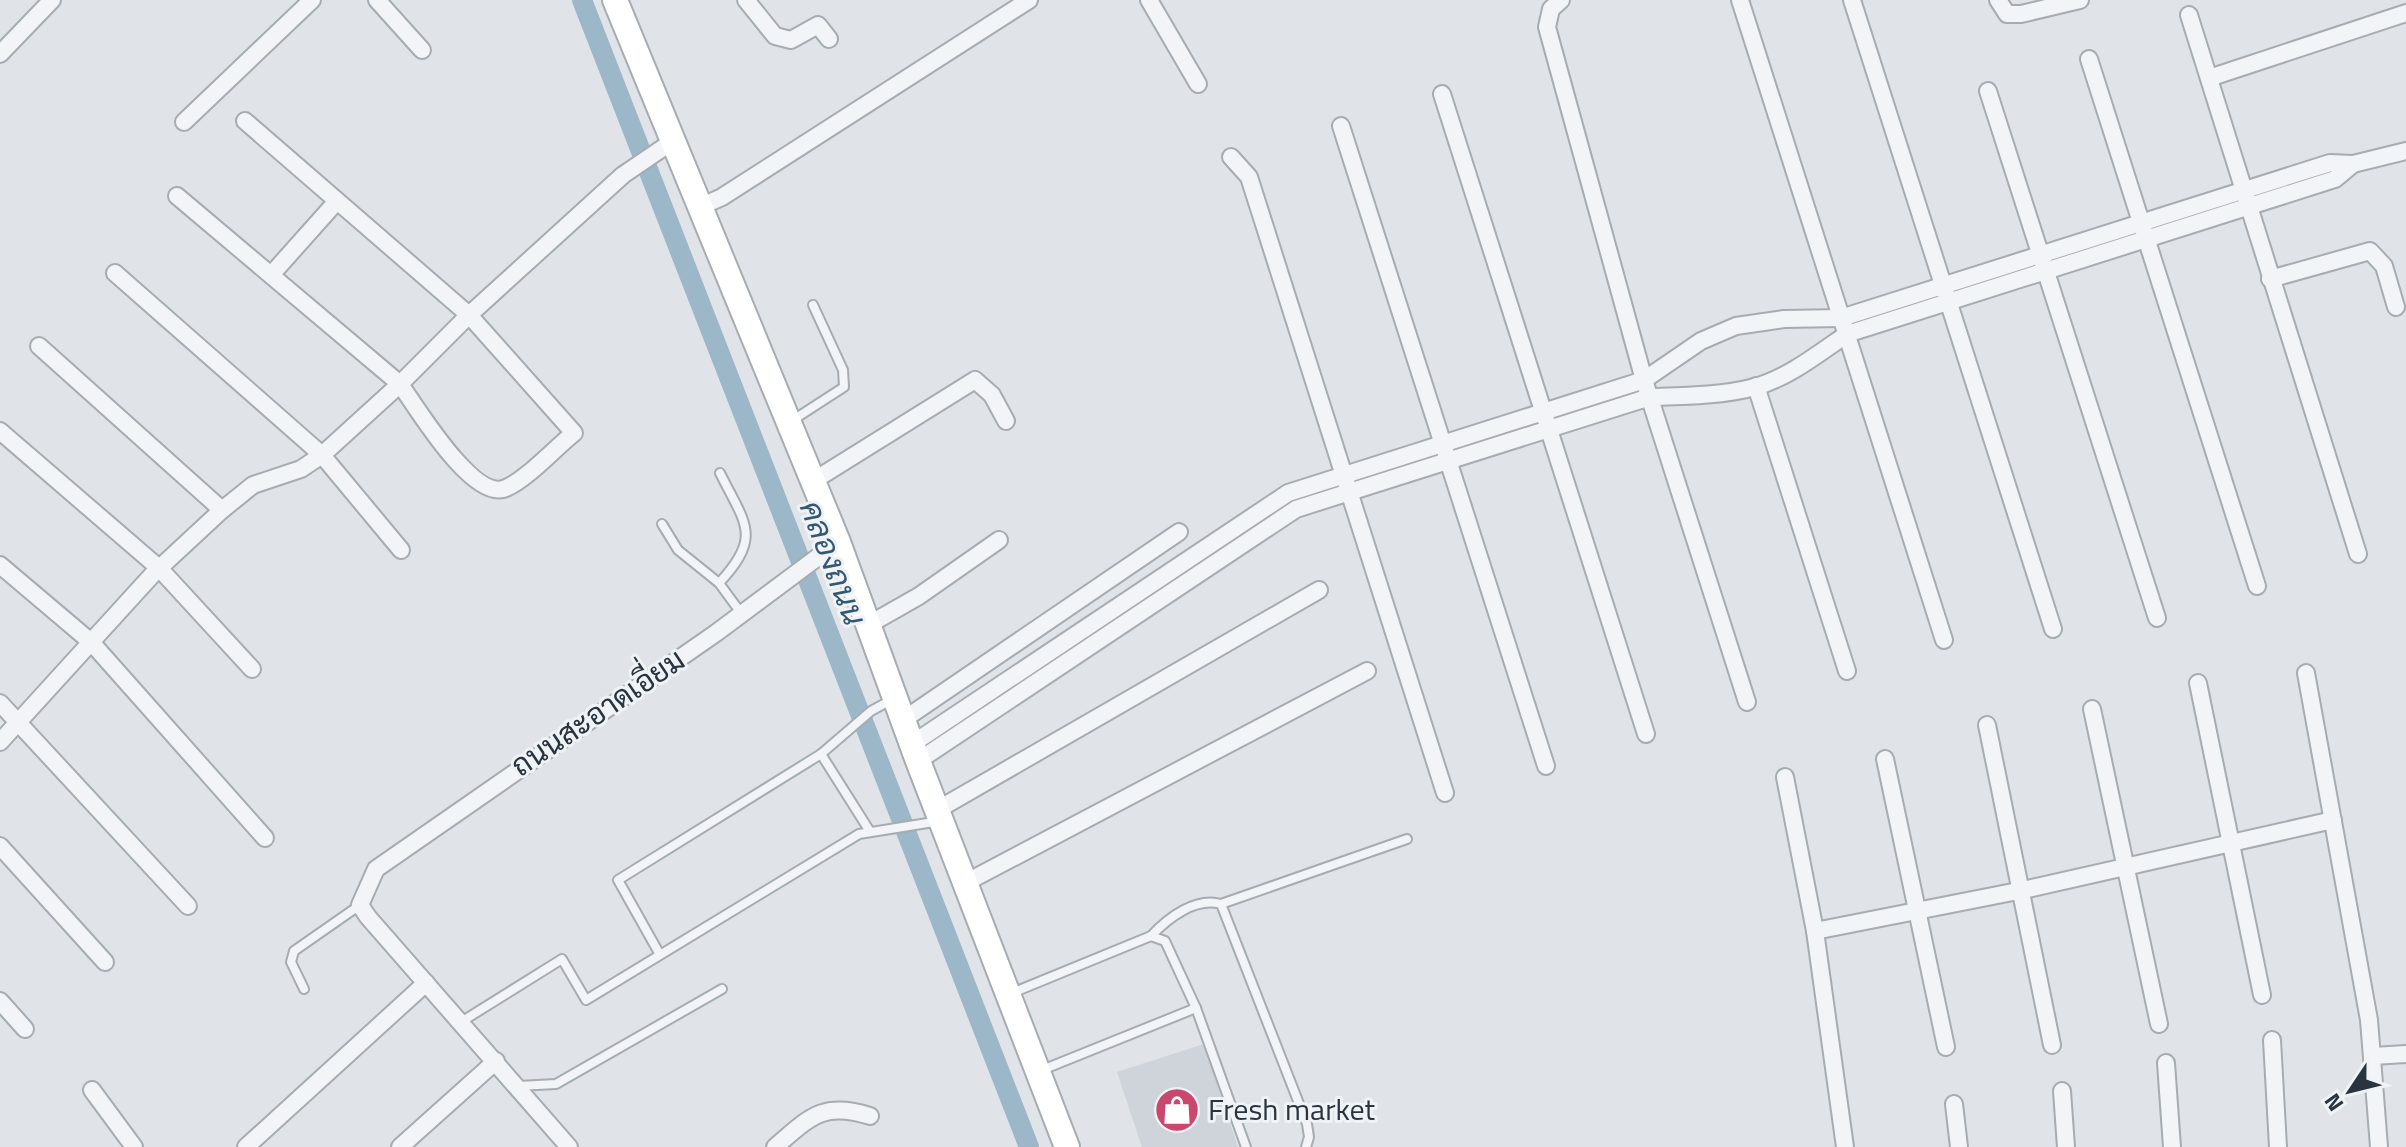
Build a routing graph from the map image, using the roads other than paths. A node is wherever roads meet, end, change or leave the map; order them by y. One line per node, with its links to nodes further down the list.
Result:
1 (312, 0): 24 (street)
2 (377, 0): 16 (street)
3 (615, 0): 26 (street)
4 (746, 0): 15 (street)
5 (1029, 0): 33 (street)
6 (1149, 0): 20 (street)
7 (1561, 0): 52 (street)
8 (1740, 0): 47 (street)
9 (1852, 0): 42 (street)
10 (1998, 0): 11 (street)
11 (2080, 0)
12 (45, 2): 17 (street)
13 (2406, 13): 19 (street)
14 (2189, 15): 19 (street)
15 (829, 39)
16 (422, 50)
17 (0, 54)
18 (2089, 59): 35 (street)
19 (2209, 78): 30 (street)
20 (1198, 84)
21 (1988, 91): 37 (street)
22 (1442, 94): 53 (street)
23 (245, 121): 32 (street)
24 (184, 122)
25 (1341, 126): 58 (street)
26 (666, 146): 33 (street); 46 (street)
27 (2406, 151): 29 (street)
28 (1231, 157): 63 (street)
29 (2353, 164): 30 (street); 34 (street)
30 (2245, 189): 34 (street); 35 (street)
31 (177, 196): 40 (street)
32 (337, 201): 40 (street); 46 (street)
33 (700, 207): 55 (street)
34 (2247, 207): 36 (street); 41 (street)
35 (2141, 222): 36 (street); 37 (street)
36 (2146, 239): 38 (street); 74 (street)
37 (2040, 254): 38 (street); 42 (street)
38 (2046, 271): 43 (street); 77 (street)
39 (115, 273): 59 (street)
40 (271, 275): 50 (street)
41 (2270, 279): 45 (street); 70 (street)
42 (1943, 285): 43 (street); 47 (street)
43 (1949, 302): 48 (street); 79 (street)
44 (813, 305): 55 (lane)
45 (2396, 307)
46 (469, 315): 50 (street); 50 (street)
47 (1841, 318): 48 (street); 52 (street)
48 (1847, 334): 51 (street); 80 (street)
49 (39, 346): 64 (street)
50 (400, 384): 59 (street)
51 (1756, 386): 52 (street); 84 (street)
52 (1647, 388): 53 (street); 56 (street); 87 (street)
53 (1544, 412): 56 (street); 58 (street)
54 (1006, 421): 62 (street)
55 (789, 422): 62 (street)
56 (1549, 429): 60 (street); 93 (street)
57 (0, 431): 72 (street)
58 (1443, 444): 60 (street); 63 (street)
59 (322, 455): 64 (street); 69 (street)
60 (1448, 461): 63 (street); 98 (street)
61 (720, 473): 73 (lane)
62 (813, 481): 68 (street)
63 (1347, 484): 95 (street); 100 (street)
64 (222, 510): 72 (street)
65 (662, 524): 73 (lane)
66 (1179, 532): 89 (street)
67 (999, 540): 78 (street)
68 (829, 549): 76 (street, ถนนสะอาดเอี่ยม); 78 (street)
69 (401, 550)
70 (2358, 554)
71 (0, 565): 81 (street)
72 (159, 568): 81 (street); 82 (street)
73 (719, 583): 76 (lane)
74 (2257, 586)
75 (1319, 590): 101 (street)
76 (741, 613): 111 (street, ถนนสะอาดเอี่ยม)
77 (2157, 618)
78 (868, 625): 89 (street)
79 (2053, 629)
80 (1944, 640)
81 (91, 642): 91 (street); 104 (street)
82 (252, 669)
83 (1367, 671): 109 (street)
84 (1847, 671)
85 (2306, 673): 102 (street)
86 (2198, 683): 106 (street)
87 (1747, 702)
88 (0, 703): 91 (street)
89 (899, 709): 95 (street); 96 (lane)
90 (2092, 709): 108 (street)
91 (20, 720): 94 (street); 113 (street)
92 (1987, 725): 110 (street)
93 (1646, 734)
94 (0, 742)
95 (915, 752): 101 (street)
96 (821, 754): 103 (lane); 117 (lane)
97 (1885, 759): 114 (street)
98 (1546, 766)
99 (1785, 777): 115 (street)
100 (1445, 793)
101 (933, 819): 103 (lane); 109 (street)
102 (2333, 820): 106 (street); 133 (street)
103 (869, 830): 117 (lane)
104 (265, 838)
105 (1407, 839): 112 (lane)
106 (2230, 843): 108 (street); 123 (street)
107 (0, 846): 118 (street)
108 (2125, 865): 110 (street); 127 (street)
109 (965, 883): 122 (street)
110 (2023, 890): 114 (street); 130 (street)
111 (362, 897): 119 (street); 120 (lane)
112 (1221, 904): 116 (lane); 149 (lane)
113 (188, 906)
114 (1915, 910): 115 (street); 131 (street)
115 (1815, 931): 150 (street)
116 (1151, 936): 122 (lane); 125 (lane)
117 (659, 953): 126 (lane)
118 (105, 962)
119 (426, 983): 126 (street); 143 (street)
120 (304, 989)
121 (722, 989): 137 (lane)
122 (1008, 994): 136 (street)
123 (2262, 995)
124 (0, 1001): 128 (street)
125 (1196, 1008): 136 (lane); 148 (lane)
126 (461, 1022): 134 (street)
127 (2159, 1024)
128 (25, 1029)
129 (2272, 1040): 154 (street)
130 (2052, 1045)
131 (1946, 1047)
132 (2406, 1054): 133 (street)
133 (2373, 1056): 155 (street)
134 (496, 1061): 137 (street); 144 (street)
135 (2166, 1063): 153 (street)
136 (1037, 1071): 147 (street)
137 (517, 1086): 145 (street)
138 (92, 1090): 142 (street)
139 (2062, 1091): 152 (street)
140 (1954, 1104): 151 (street)
141 (870, 1116): 146 (street)
142 (134, 1147)
143 (246, 1147)
144 (400, 1147)
145 (569, 1147)
146 (775, 1147)
147 (1067, 1147)
148 (1246, 1147)
149 (1306, 1147)
150 (1845, 1147)
151 (1959, 1147)
152 (2066, 1147)
153 (2172, 1147)
154 (2278, 1147)
155 (2379, 1147)

